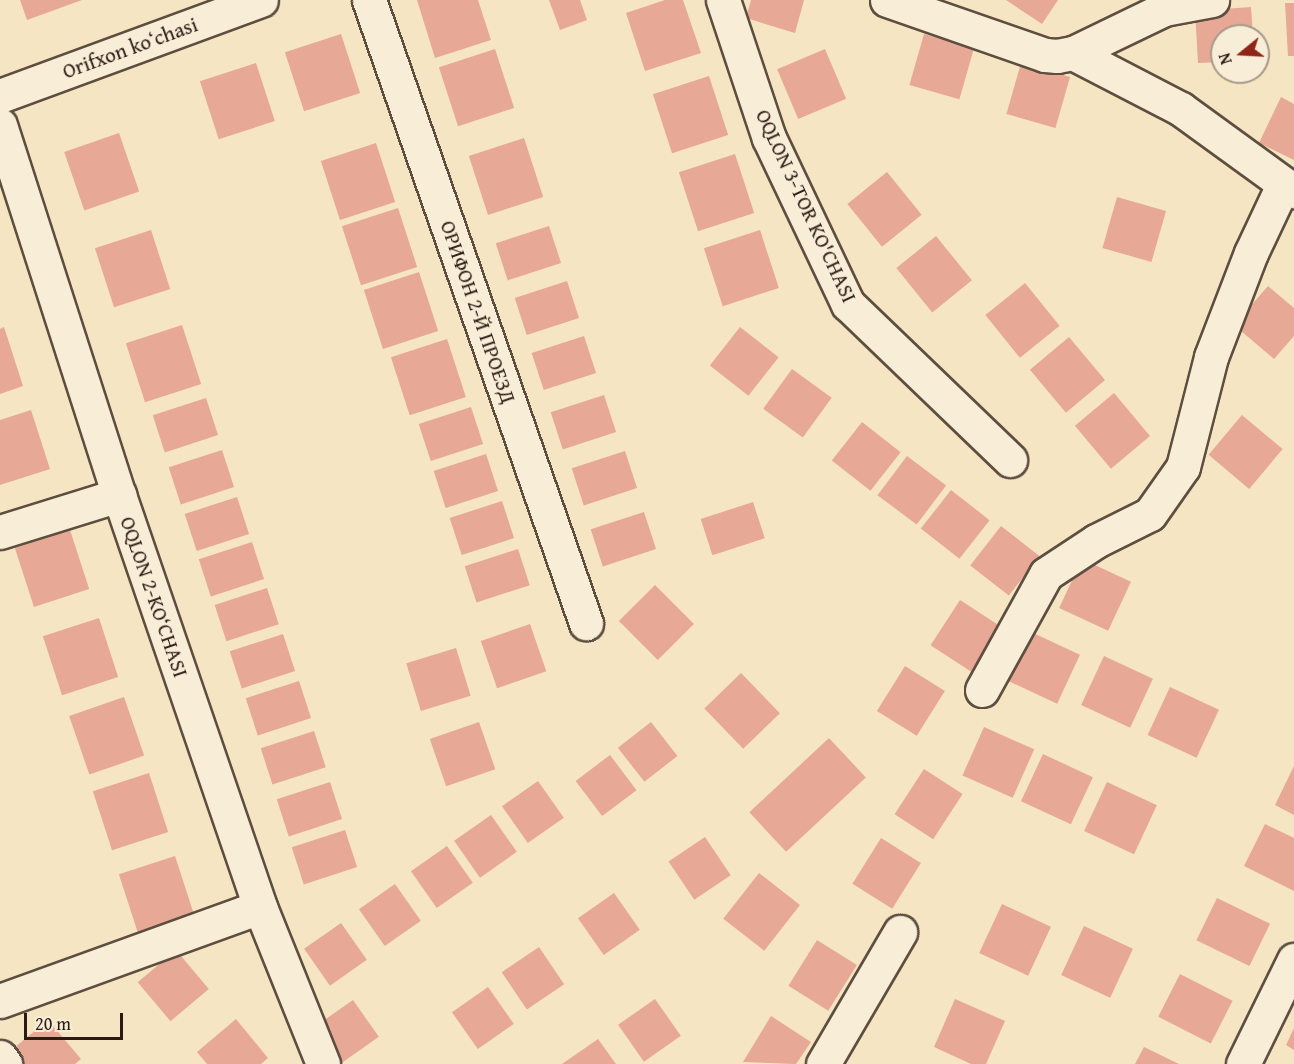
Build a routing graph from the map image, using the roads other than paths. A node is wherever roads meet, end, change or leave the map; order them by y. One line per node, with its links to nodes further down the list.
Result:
1 (261, 0): 7 (street, Orifxon koʻchasi)
2 (369, 0): 13 (street, ОРИФОН 2-Й ПРОЕЗД)
3 (723, 0): 10 (street, OQLON 3-TOR KO'CHASI)
4 (886, 0): 6 (street)
5 (1212, 0): 6 (street)
6 (1073, 53): 9 (street)
7 (0, 96)
8 (0, 125): 11 (street, OQLON 2-KO‘CHASI)
9 (1289, 188): 14 (street)
10 (1010, 460)
11 (119, 495): 12 (street); 15 (street, OQLON 2-KO‘CHASI)
12 (0, 532)
13 (586, 623)
14 (982, 690)
15 (260, 907): 18 (street); 21 (street, OQLON 2-KO‘CHASI)
16 (900, 932): 22 (street)
17 (1294, 960): 23 (street)
18 (0, 1001)
19 (0, 1057): 20 (street)
20 (5, 1064)
21 (323, 1064)
22 (823, 1064)
23 (1243, 1064)

